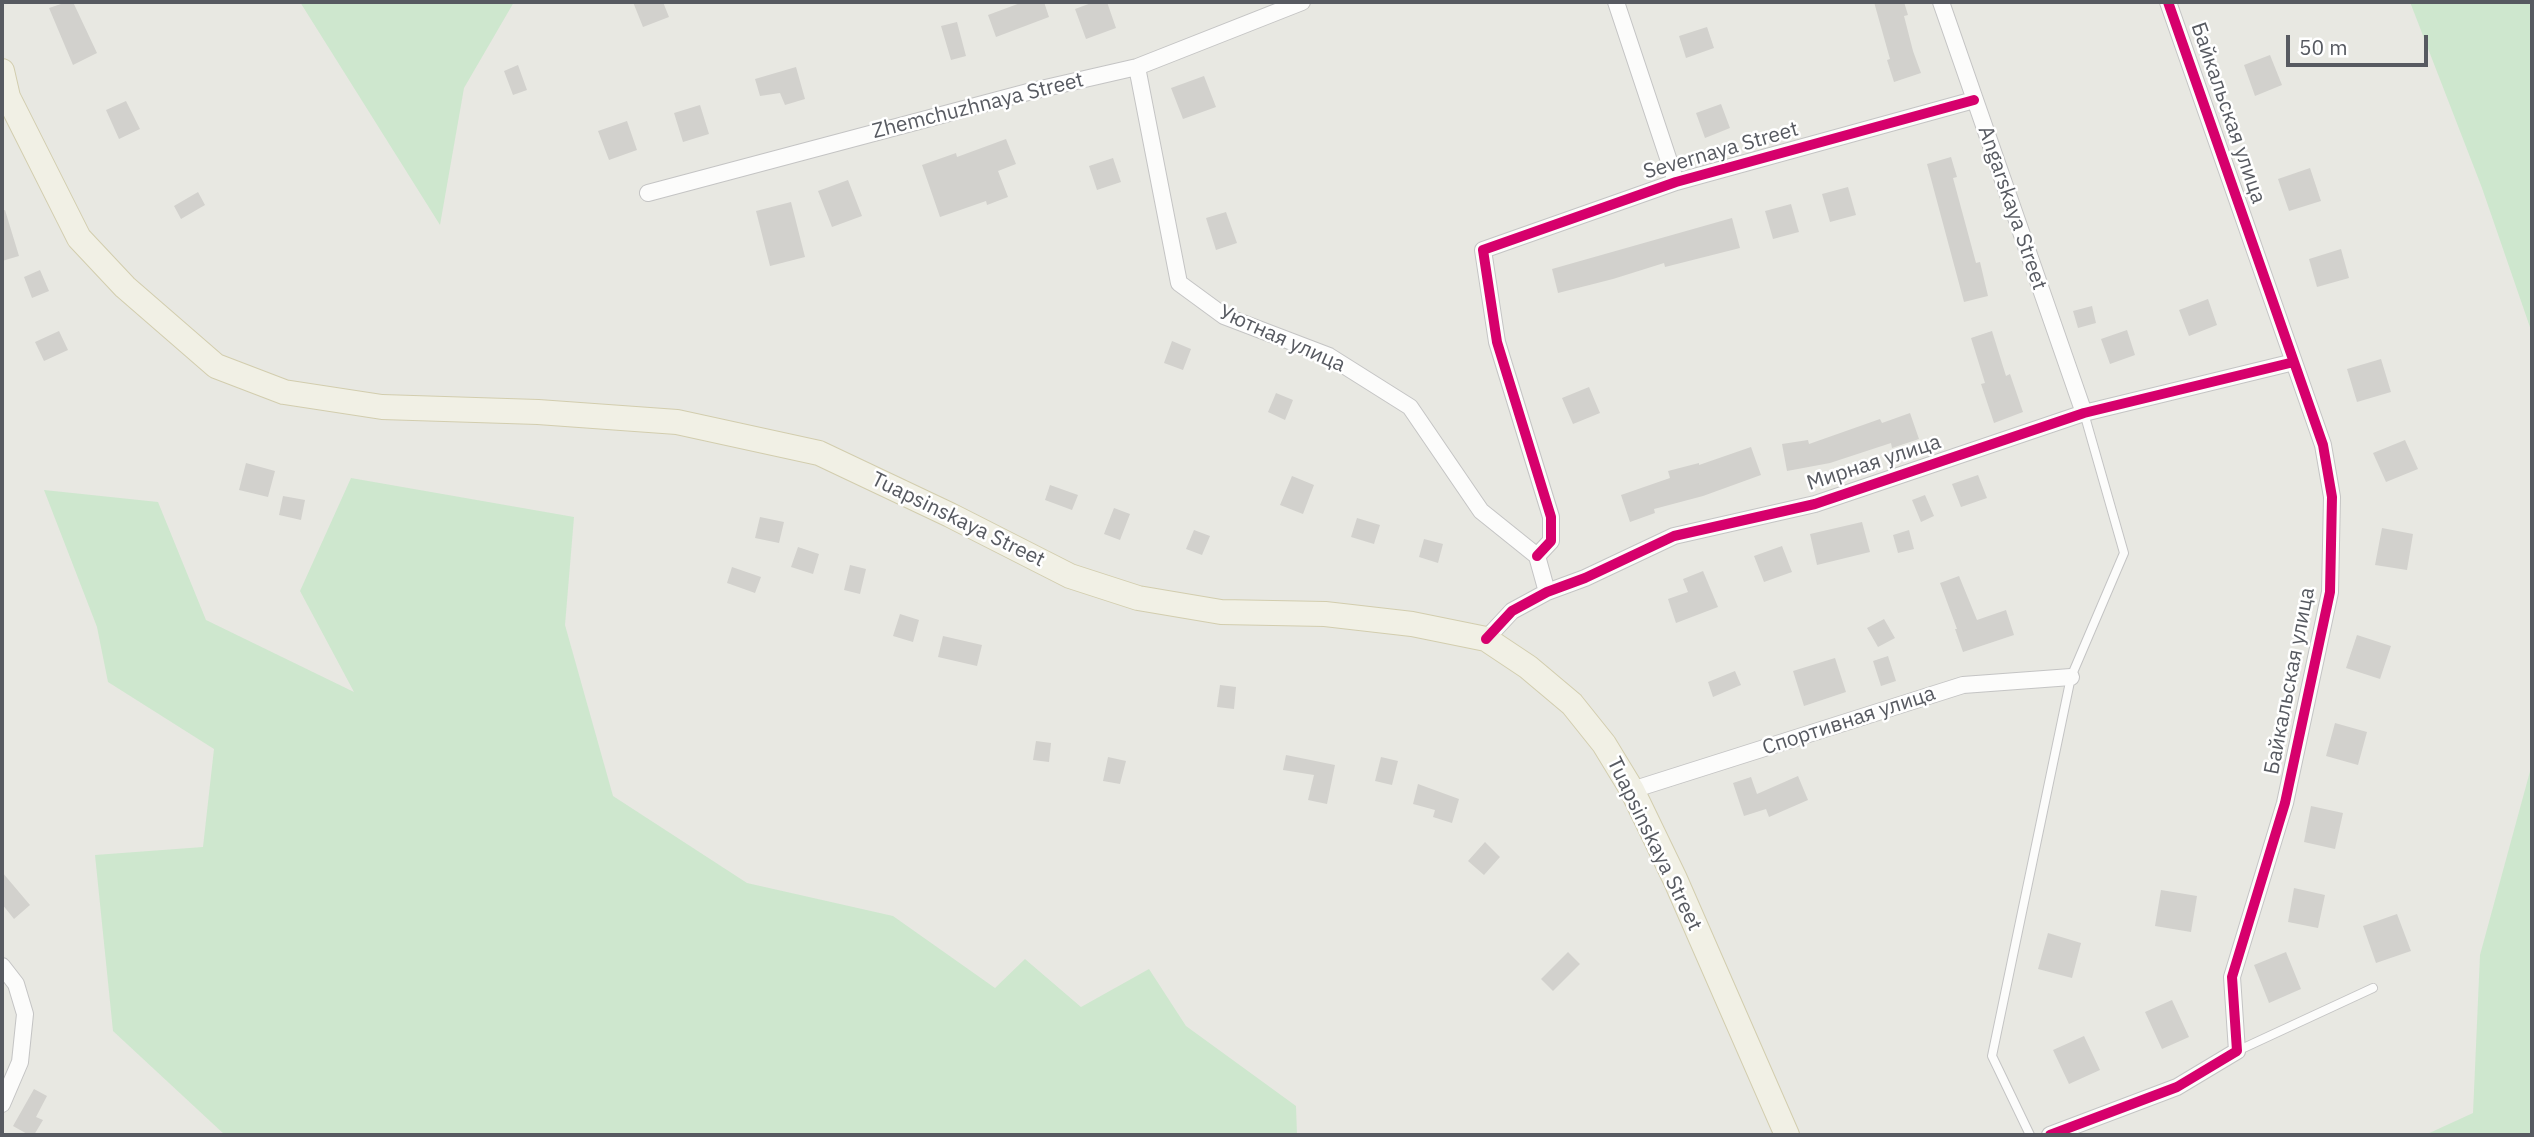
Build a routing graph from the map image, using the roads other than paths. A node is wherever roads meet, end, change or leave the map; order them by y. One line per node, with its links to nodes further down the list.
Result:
1 (1302, 2): 5 (street, Zhemchuzhnaya Street)
2 (1616, 2): 8 (street)
3 (1941, 2): 7 (street, Angarskaya Street)
4 (2168, 2): 10 (street, Байкальская улица)
5 (1137, 67): 9 (street, Zhemchuzhnaya Street); 12 (street, Уютная улица)
6 (2, 71): 14 (main road, Tuapsinskaya Street)
7 (1974, 100): 8 (street, Severnaya Street); 11 (street, Angarskaya Street)
8 (1676, 182): 12 (street, Severnaya Street)
9 (648, 193)
10 (2294, 362): 11 (street, Мирная улица); 19 (street, Байкальская улица)
11 (2084, 413): 13 (street, Мирная улица); 15 (lane)
12 (1537, 555): 13 (street)
13 (1547, 592): 14 (street, Мирная улица)
14 (1486, 639): 16 (main road, Tuapsinskaya Street)
15 (2071, 677): 16 (street, Спортивная улица); 22 (lane)
16 (1632, 790): 21 (main road, Tuapsinskaya Street)
17 (2, 966): 20 (street)
18 (2373, 988): 19 (lane)
19 (2237, 1051): 23 (street)
20 (2, 1104)
21 (1787, 1135)
22 (2030, 1135)
23 (2050, 1135)

